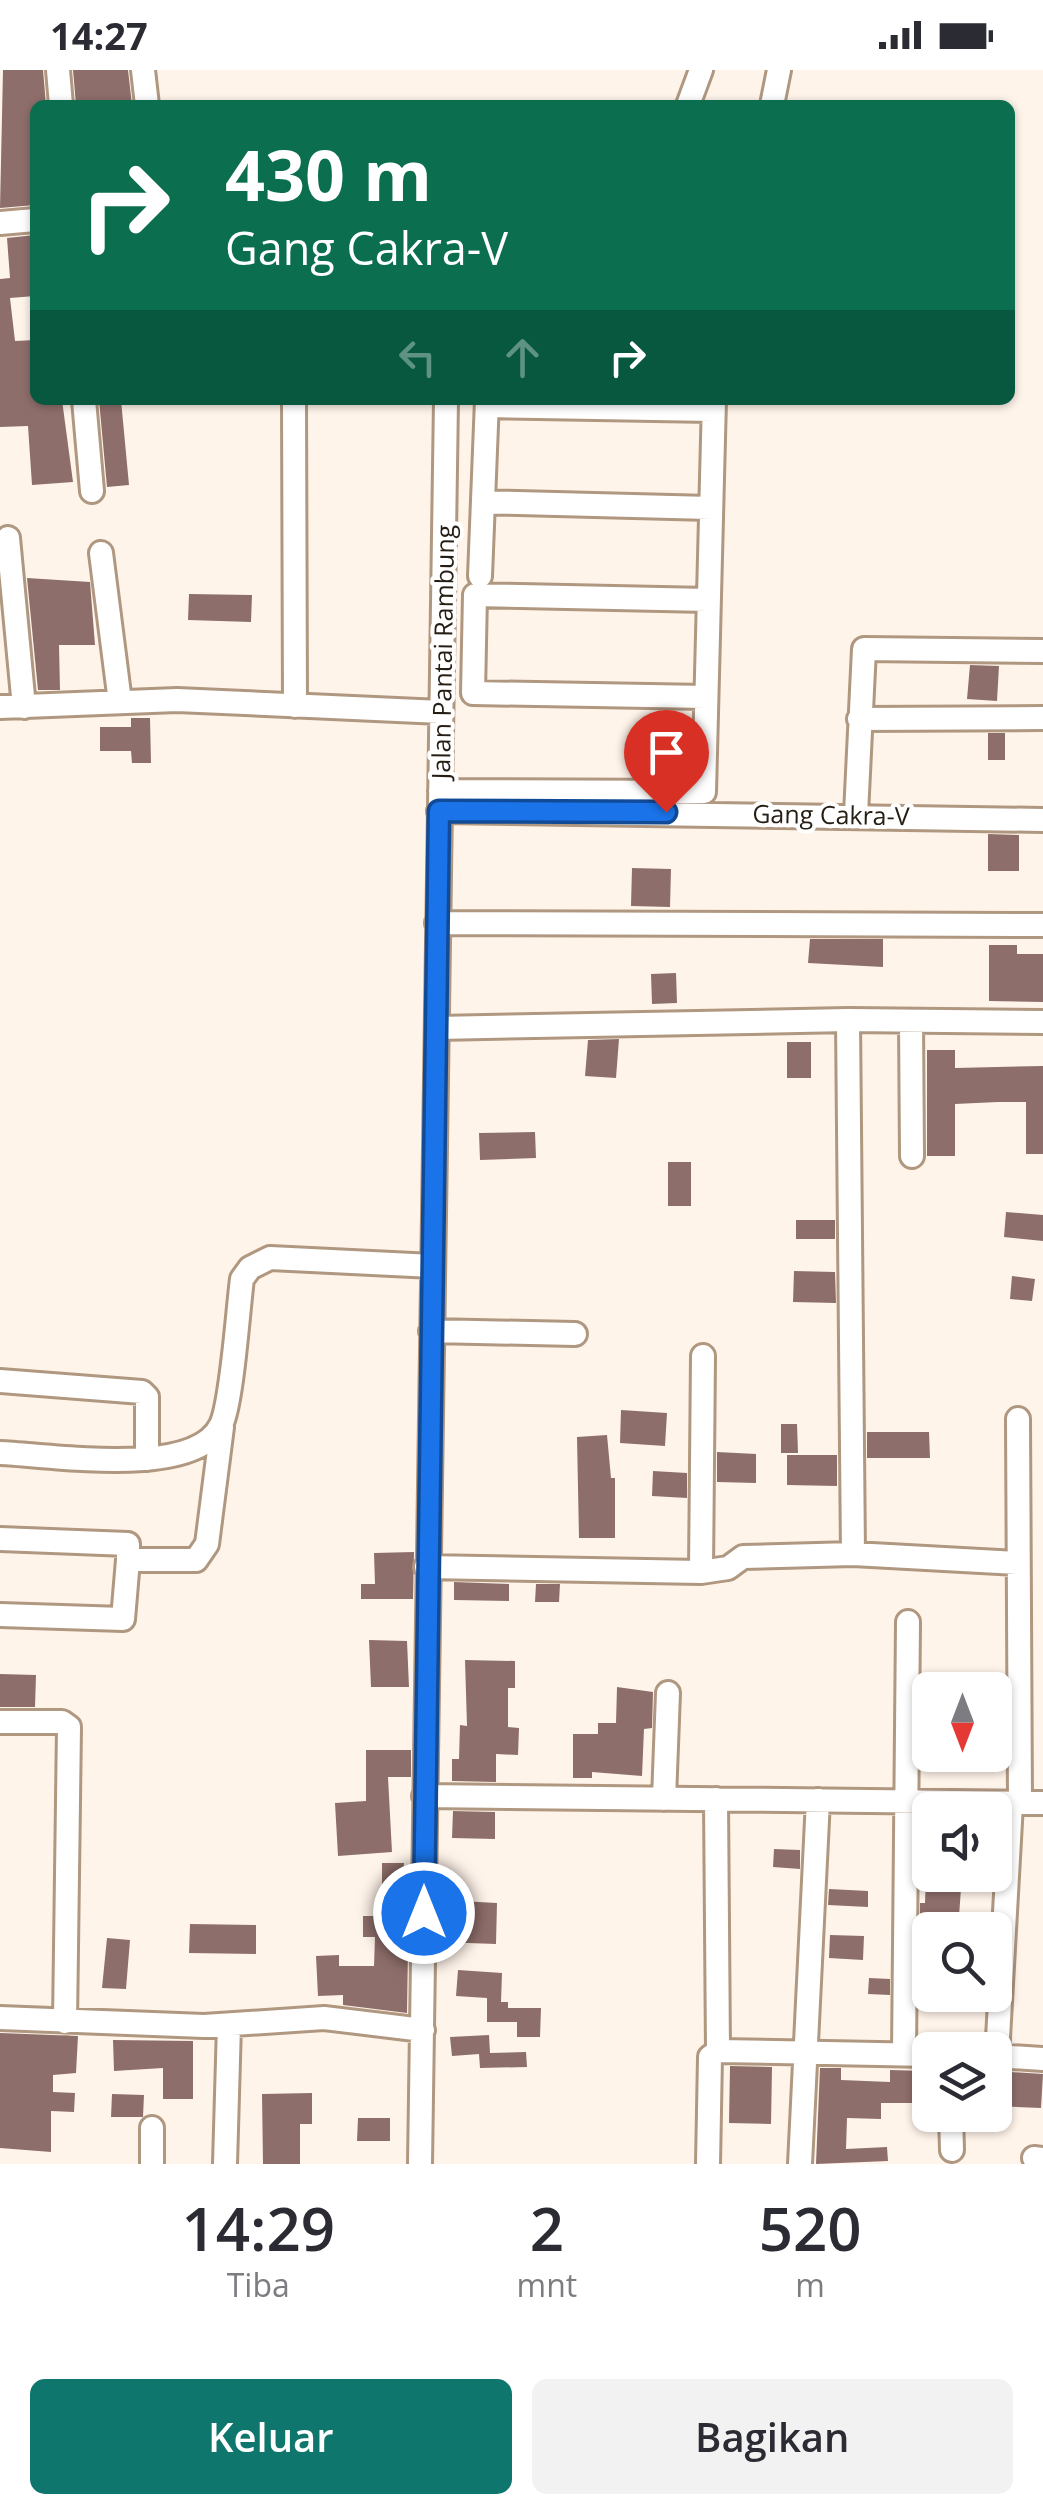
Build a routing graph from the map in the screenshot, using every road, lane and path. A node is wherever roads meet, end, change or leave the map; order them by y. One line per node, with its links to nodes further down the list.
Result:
1 (58, 70): 5 (street)
2 (143, 70): 6 (street)
3 (701, 70): 7 (street)
4 (779, 70): 8 (street)
5 (60, 100)
6 (146, 100)
7 (690, 100)
8 (773, 100)
9 (30, 220): 10 (street)
10 (0, 223)
11 (84, 405): 16 (street)
12 (294, 405): 26 (street)
13 (446, 405): 28 (street, Jalan Pantai Rambung)
14 (487, 405): 17 (street)
15 (713, 405): 18 (street)
16 (92, 491)
17 (484, 502): 18 (street); 21 (street)
18 (710, 508): 22 (street)
19 (8, 538): 27 (street)
20 (101, 553): 25 (street)
21 (480, 576)
22 (708, 600): 24 (street); 24 (street)
23 (1043, 651): 29 (street)
24 (706, 697): 31 (street)
25 (120, 702): 26 (street); 27 (street)
26 (296, 706): 28 (street)
27 (12, 707)
28 (441, 712): 31 (street, Jalan Pantai Rambung)
29 (859, 718): 30 (street); 32 (street)
30 (1043, 718)
31 (440, 801): 32 (street, Gang Cakra-V); 34 (street, Jalan Pantai Rambung)
32 (856, 814): 33 (street, Gang Cakra-V)
33 (1043, 820)
34 (437, 923): 35 (street); 39 (street, Jalan Pantai Rambung)
35 (1043, 925)
36 (848, 1020): 37 (street); 39 (street); 51 (street)
37 (911, 1020): 38 (street); 40 (street)
38 (1043, 1022)
39 (436, 1028): 41 (street, Jalan Pantai Rambung)
40 (912, 1156)
41 (433, 1266): 42 (street, Jalan Pantai Rambung); 47 (street)
42 (432, 1331): 43 (street); 54 (street, Jalan Pantai Rambung)
43 (575, 1334)
44 (702, 1356): 55 (street)
45 (0, 1381): 49 (street)
46 (1018, 1419): 53 (street)
47 (222, 1424): 49 (street); 52 (street)
48 (0, 1453): 49 (street)
49 (147, 1459)
50 (0, 1538): 52 (street)
51 (853, 1554): 53 (street); 55 (street)
52 (128, 1560): 56 (street)
53 (1017, 1563): 65 (street)
54 (426, 1567): 55 (street); 60 (street, Jalan Pantai Rambung)
55 (701, 1572)
56 (0, 1615)
57 (908, 1622): 64 (street)
58 (668, 1693): 61 (street)
59 (0, 1722): 67 (street)
60 (424, 1796): 61 (street); 69 (street, Jalan Pantai Rambung)
61 (664, 1799): 62 (street)
62 (716, 1799): 63 (street); 71 (street)
63 (818, 1800): 64 (street); 72 (street)
64 (907, 1801): 65 (street); 73 (street)
65 (1025, 1803): 70 (street)
66 (0, 2018): 67 (street)
67 (65, 2022): 68 (street)
68 (229, 2025): 69 (street); 81 (street)
69 (422, 2030): 82 (street, Jalan Pantai Rambung)
70 (999, 2032)
71 (718, 2051): 72 (street); 83 (street)
72 (803, 2053): 73 (street); 84 (street)
73 (904, 2054): 74 (street)
74 (912, 2054)
75 (1012, 2057): 76 (street)
76 (1043, 2059)
77 (152, 2128): 80 (street)
78 (951, 2132): 79 (street)
79 (952, 2150)
80 (152, 2164)
81 (225, 2164)
82 (420, 2164)
83 (708, 2164)
84 (800, 2164)

